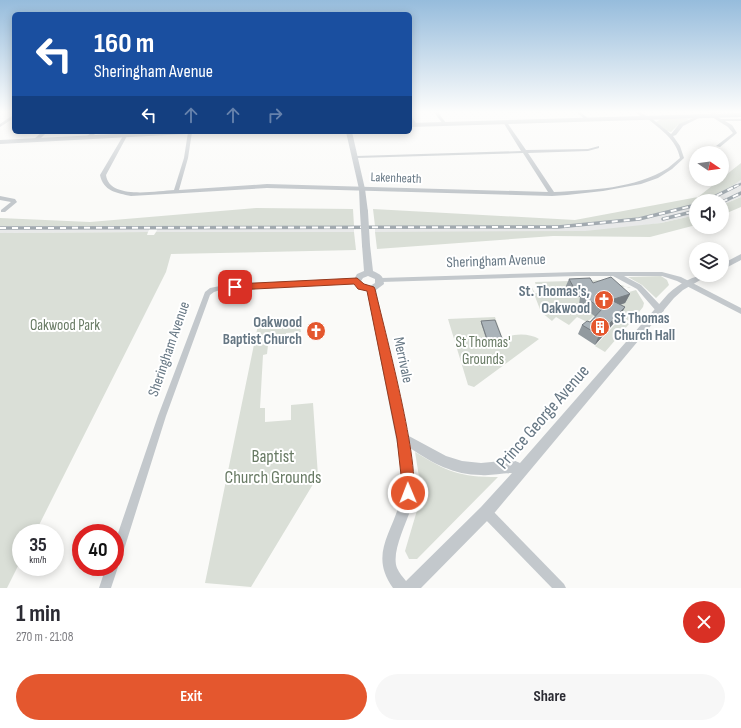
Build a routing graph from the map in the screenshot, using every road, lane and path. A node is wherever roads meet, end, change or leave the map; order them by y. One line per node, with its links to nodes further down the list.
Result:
1 (38, 138): 9 (street)
2 (80, 138): 9 (street)
3 (123, 138): 16 (street, Lakenheath)
4 (189, 138): 16 (street)
5 (351, 138): 14 (street)
6 (516, 138): 13 (street)
7 (671, 138): 17 (street, Lakenheath)
8 (728, 138): 11 (street)
9 (35, 141): 10 (street)
10 (0, 142)
11 (718, 146)
12 (597, 147): 13 (street)
13 (526, 153): 14 (street); 17 (street)
14 (356, 157): 15 (street)
15 (362, 188): 16 (street, Lakenheath); 17 (street, Lakenheath); 22 (street, bridge)
16 (176, 192)
17 (552, 194)
18 (0, 198): 19 (street)
19 (3, 211)
20 (741, 257): 21 (street)
21 (729, 263)
22 (369, 273): 24 (street); 25 (street)
23 (612, 274): 24 (street, Sheringham Avenue); 27 (street, Sheringham Avenue); 29 (street, Sheringham Avenue)
24 (381, 280): 28 (street)
25 (357, 281): 28 (street); 34 (street, Sheringham Avenue)
26 (692, 282): 27 (street, Prince George Avenue)
27 (688, 284): 29 (street, Prince George Avenue); 30 (street, Sheringham Avenue)
28 (371, 289): 31 (street, Merrivale)
29 (660, 310): 32 (street, Prince George Avenue)
30 (741, 311)
31 (403, 439): 32 (street); 37 (street, Merrivale)
32 (521, 472): 33 (street, Prince George Avenue)
33 (486, 512): 38 (street, Prince George Avenue); 39 (street)
34 (124, 532)
35 (109, 576): 36 (street)
36 (105, 588)
37 (402, 588)
38 (410, 588)
39 (560, 588)

